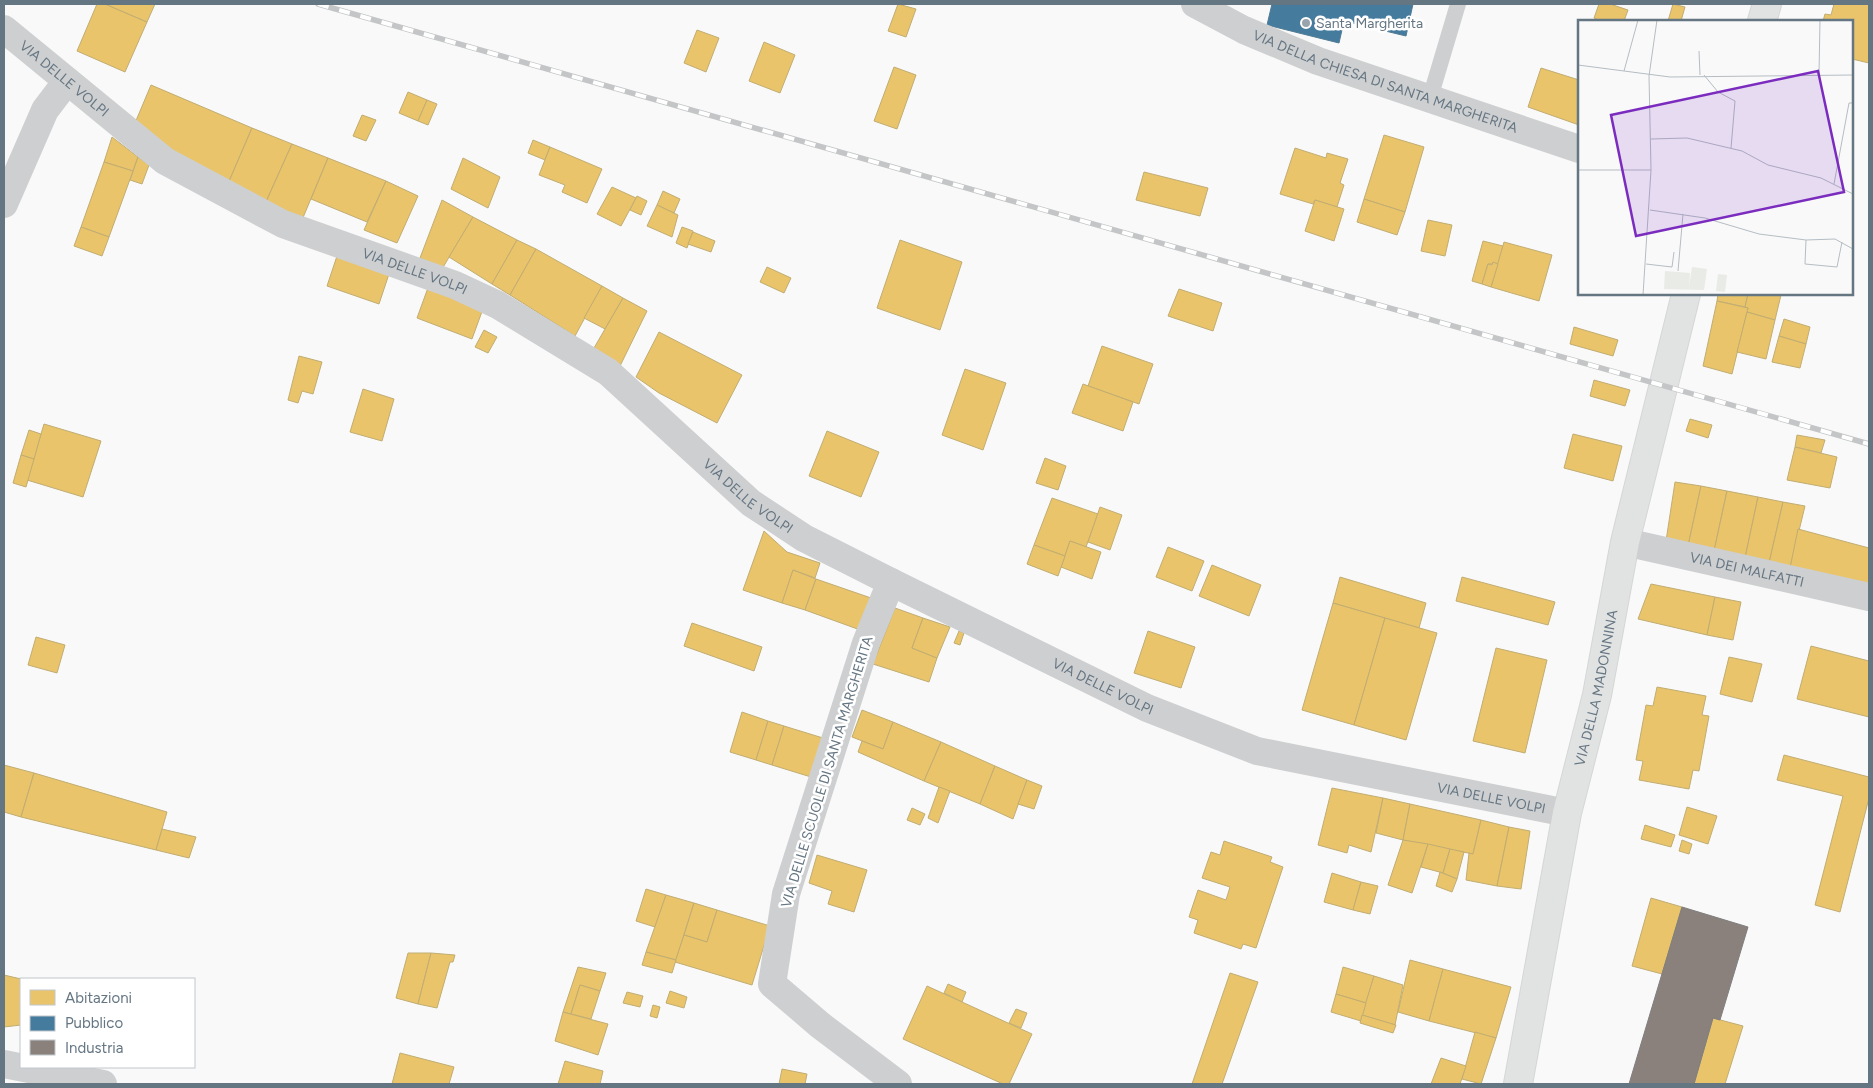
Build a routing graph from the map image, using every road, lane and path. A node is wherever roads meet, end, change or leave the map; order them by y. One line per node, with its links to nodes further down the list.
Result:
1 (1196, 4): 7 (street, VIA DELLA CHIESA DI SANTA MARGHERITA)
2 (1458, 4): 7 (lane)
3 (1767, 4): 4 (main road)
4 (1762, 20)
5 (4, 29): 6 (street, VIA DELLE VOLPI)
6 (67, 80): 9 (street); 12 (street, VIA DELLE VOLPI)
7 (1430, 98): 8 (street, VIA DELLA CHIESA DI SANTA MARGHERITA)
8 (1578, 149)
9 (4, 204)
10 (1686, 295): 11 (main road, VIA DELLA MADONNINA)
11 (1625, 542): 13 (street, VIA DEI MALFATTI); 14 (main road, VIA DELLA MADONNINA)
12 (891, 582): 14 (street, VIA DELLE VOLPI); 19 (street, VIA DELLE SCUOLE DI SANTA MARGHERITA)
13 (1869, 597)
14 (1567, 813): 20 (main road, VIA DELLA MADONNINA)
15 (4, 1064): 16 (street)
16 (20, 1067)
17 (24, 1068): 18 (street)
18 (103, 1084)
19 (898, 1084)
20 (1518, 1084)

